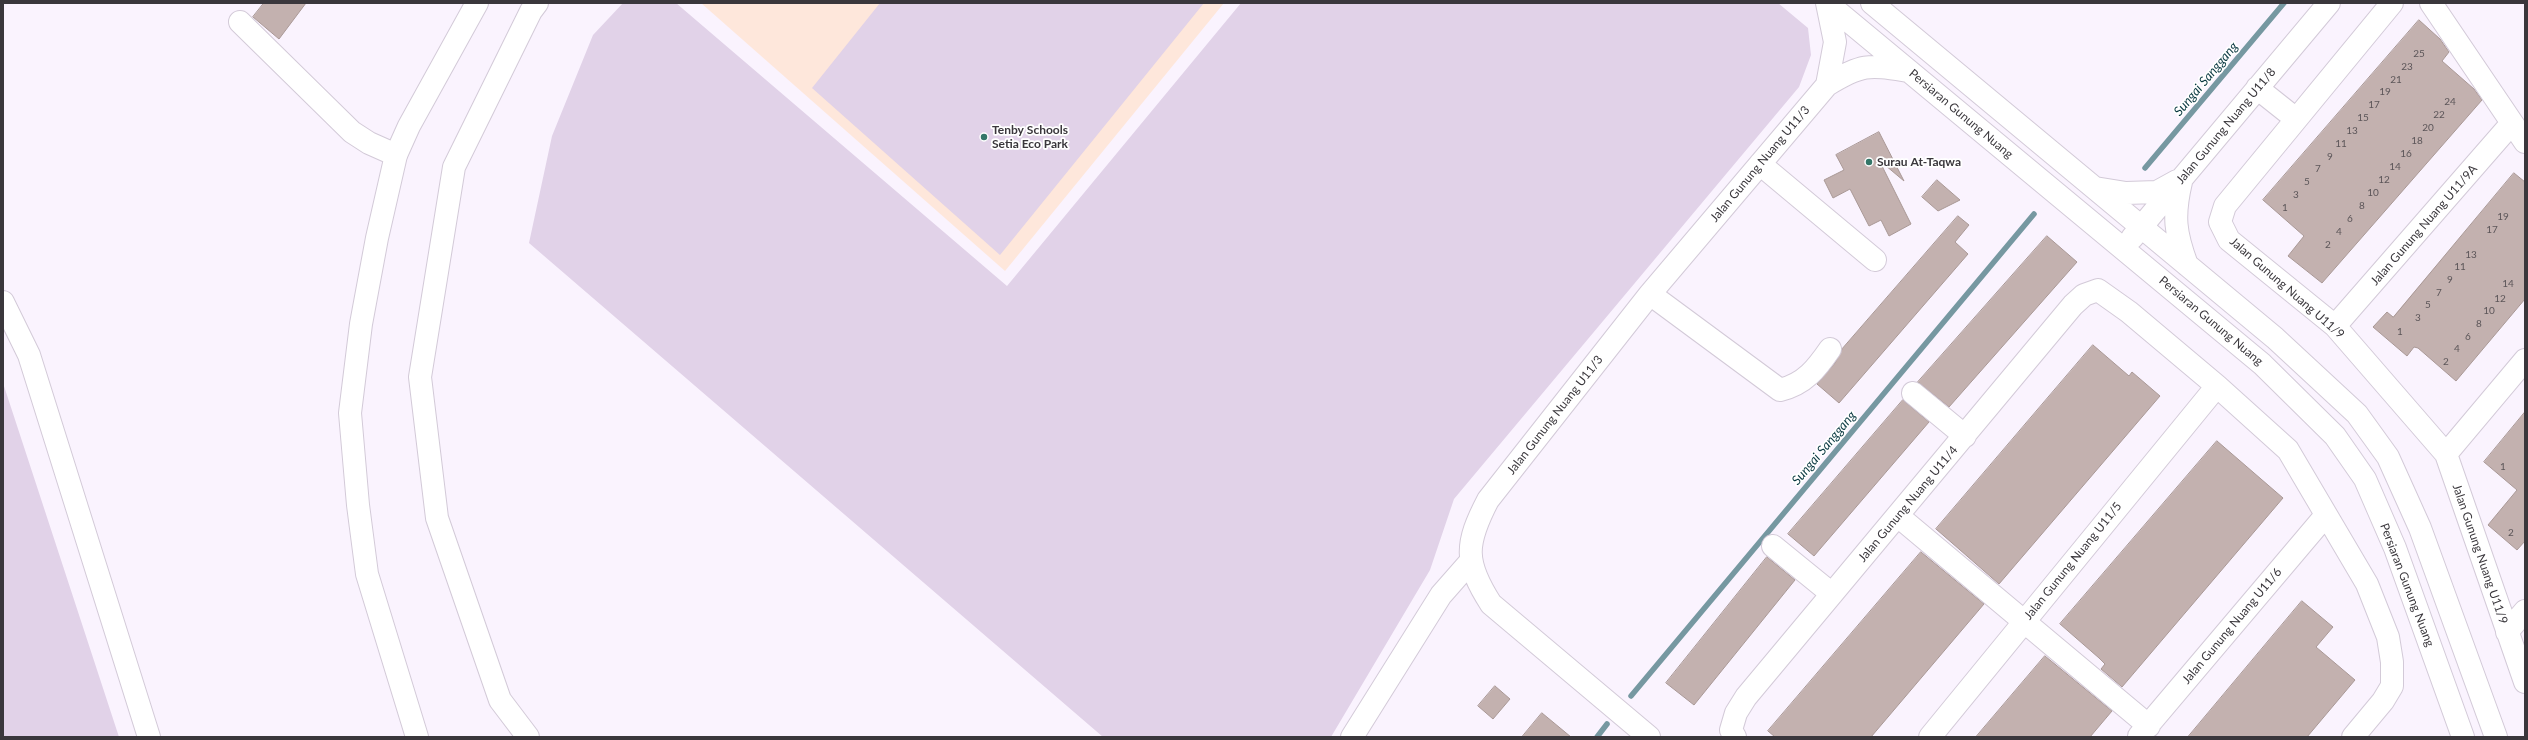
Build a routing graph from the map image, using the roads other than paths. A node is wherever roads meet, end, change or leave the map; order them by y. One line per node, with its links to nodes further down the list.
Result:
1 (477, 3): 15 (main road)
2 (1827, 3): 9 (main road, Persiaran Gunung Nuang); 10 (main road, Jalan Gunung Nuang U11/3)
3 (1872, 3): 18 (main road)
4 (2329, 3): 11 (main road, Jalan Gunung Nuang U11/8)
5 (2392, 3): 12 (main road, Jalan Gunung Nuang U11/9)
6 (2431, 3): 13 (main road)
7 (537, 6): 45 (main road)
8 (240, 22): 15 (main road)
9 (1909, 71): 10 (main road, Jalan Gunung Nuang U11/3); 20 (main road, Persiaran Gunung Nuang)
10 (1827, 85): 16 (main road, Jalan Gunung Nuang U11/3)
11 (2257, 88): 12 (main road); 17 (main road, Jalan Gunung Nuang U11/8)
12 (2296, 119): 25 (main road, Jalan Gunung Nuang U11/9)
13 (2512, 123): 14 (main road); 25 (main road, Jalan Gunung Nuang U11/9A)
14 (2525, 142)
15 (396, 155): 44 (main road)
16 (1760, 164): 21 (main road); 23 (main road, Jalan Gunung Nuang U11/3)
17 (2181, 179): 18 (main road); 19 (main road, Jalan Gunung Nuang U11/8); 22 (main road)
18 (2094, 188): 19 (main road)
19 (2141, 227): 20 (main road, Jalan Gunung Nuang U11/8); 22 (main road)
20 (2124, 248): 50 (main road, Persiaran Gunung Nuang)
21 (1875, 260)
22 (2187, 265): 51 (main road)
23 (1650, 294): 26 (main road); 35 (main road, Jalan Gunung Nuang U11/3)
24 (3, 302): 43 (main road)
25 (2335, 326): 31 (main road, Jalan Gunung Nuang U11/9)
26 (1830, 349)
27 (2525, 360): 31 (main road)
28 (2217, 386): 30 (main road, Jalan Gunung Nuang U11/4); 32 (main road); 38 (main road, Jalan Gunung Nuang U11/5)
29 (1913, 393): 30 (main road)
30 (1964, 436): 33 (main road, Jalan Gunung Nuang U11/4)
31 (2446, 454): 39 (main road, Jalan Gunung Nuang U11/9)
32 (2326, 515): 41 (main road, Jalan Gunung Nuang U11/6); 49 (main road)
33 (1898, 516): 36 (main road, Jalan Gunung Nuang U11/4); 38 (main road)
34 (1773, 546): 36 (main road)
35 (1470, 562): 46 (main road); 47 (main road, Jalan Gunung Nuang U11/3)
36 (1832, 594): 42 (main road, Jalan Gunung Nuang U11/4)
37 (2525, 611): 39 (main road)
38 (2024, 622): 41 (main road); 48 (main road, Jalan Gunung Nuang U11/5)
39 (2508, 632): 40 (main road, Jalan Gunung Nuang U11/9)
40 (2525, 682)
41 (2144, 731)
42 (1733, 733)
43 (149, 737)
44 (417, 737)
45 (528, 737)
46 (1352, 737)
47 (1649, 737)
48 (1930, 737)
49 (2353, 737)
50 (2463, 737)
51 (2496, 737)

